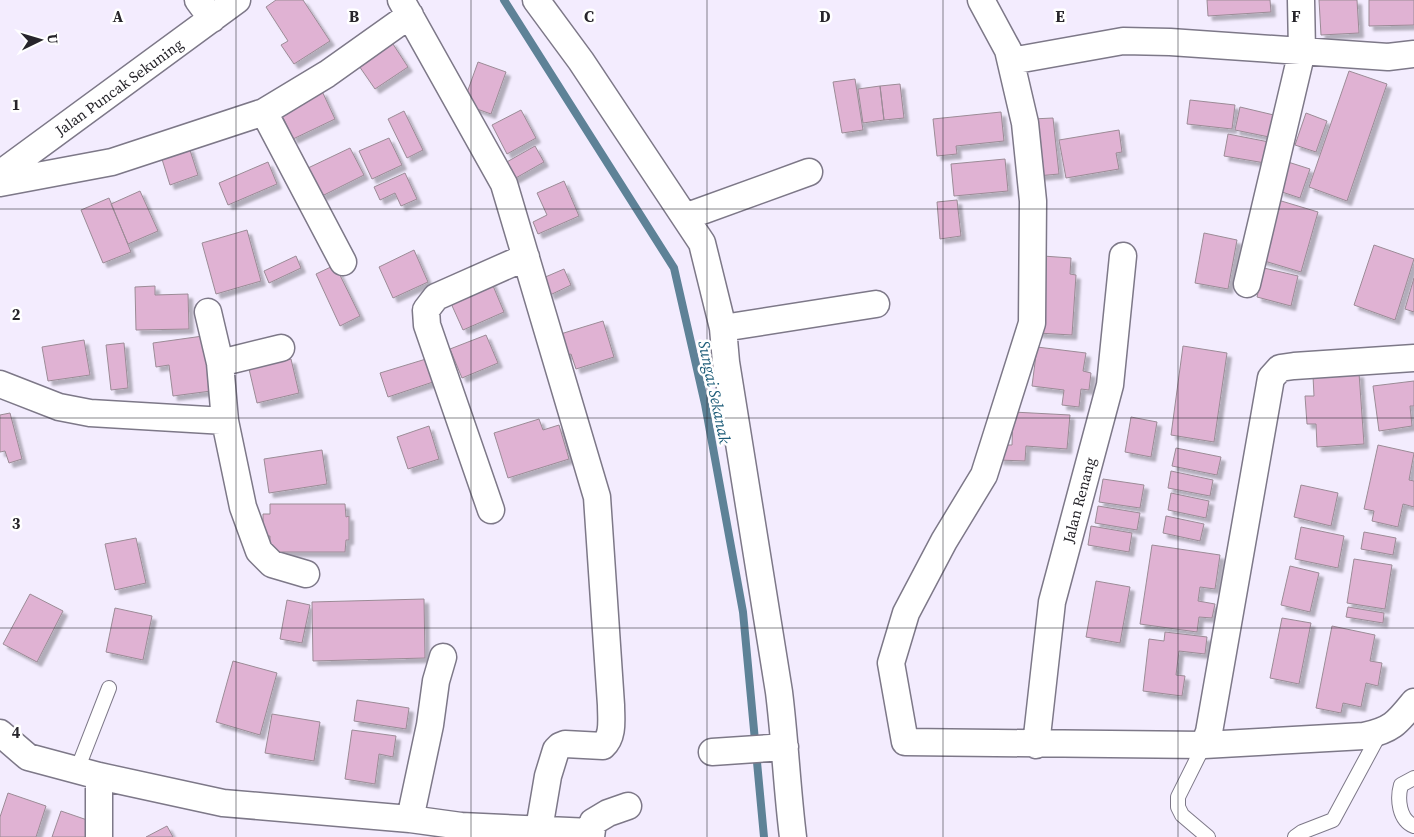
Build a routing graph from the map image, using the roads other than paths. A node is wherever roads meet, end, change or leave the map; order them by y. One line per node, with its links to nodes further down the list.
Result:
1 (237, 0): 6 (street, Jalan Puncak Sekuning)
2 (536, 0): 14 (street)
3 (981, 0): 9 (street)
4 (1301, 0): 7 (street)
5 (406, 8): 10 (street); 16 (street)
6 (205, 10): 12 (street, Jalan Puncak Sekuning)
7 (1302, 51): 8 (street); 9 (street); 18 (street)
8 (1414, 54)
9 (1011, 61): 34 (street)
10 (264, 112): 13 (street); 17 (street)
11 (809, 172): 14 (street)
12 (0, 174)
13 (0, 183)
14 (685, 217): 21 (street)
15 (1123, 256): 34 (street, Jalan Renang)
16 (526, 257): 27 (street); 43 (street)
17 (344, 262)
18 (1247, 284)
19 (876, 304): 21 (street)
20 (208, 312): 24 (street)
21 (723, 328): 36 (street)
22 (281, 348): 24 (street)
23 (1414, 358): 35 (street)
24 (220, 363): 26 (street)
25 (0, 384): 26 (street)
26 (225, 422): 28 (street)
27 (491, 510)
28 (306, 574)
29 (442, 657): 41 (street)
30 (109, 688): 38 (lane)
31 (1414, 702): 32 (street)
32 (1380, 733): 35 (street); 49 (lane)
33 (0, 734): 38 (street)
34 (1036, 744): 35 (street)
35 (1204, 745): 48 (lane)
36 (782, 748): 37 (street); 47 (street)
37 (720, 752)
38 (88, 773): 41 (street); 46 (street)
39 (1414, 778): 42 (lane)
40 (628, 806): 45 (street)
41 (410, 819): 44 (street)
42 (1414, 826)
43 (539, 829): 44 (street); 45 (street)
44 (460, 832)
45 (591, 834)
46 (98, 837)
47 (793, 837)
48 (1208, 837)
49 (1296, 837)

